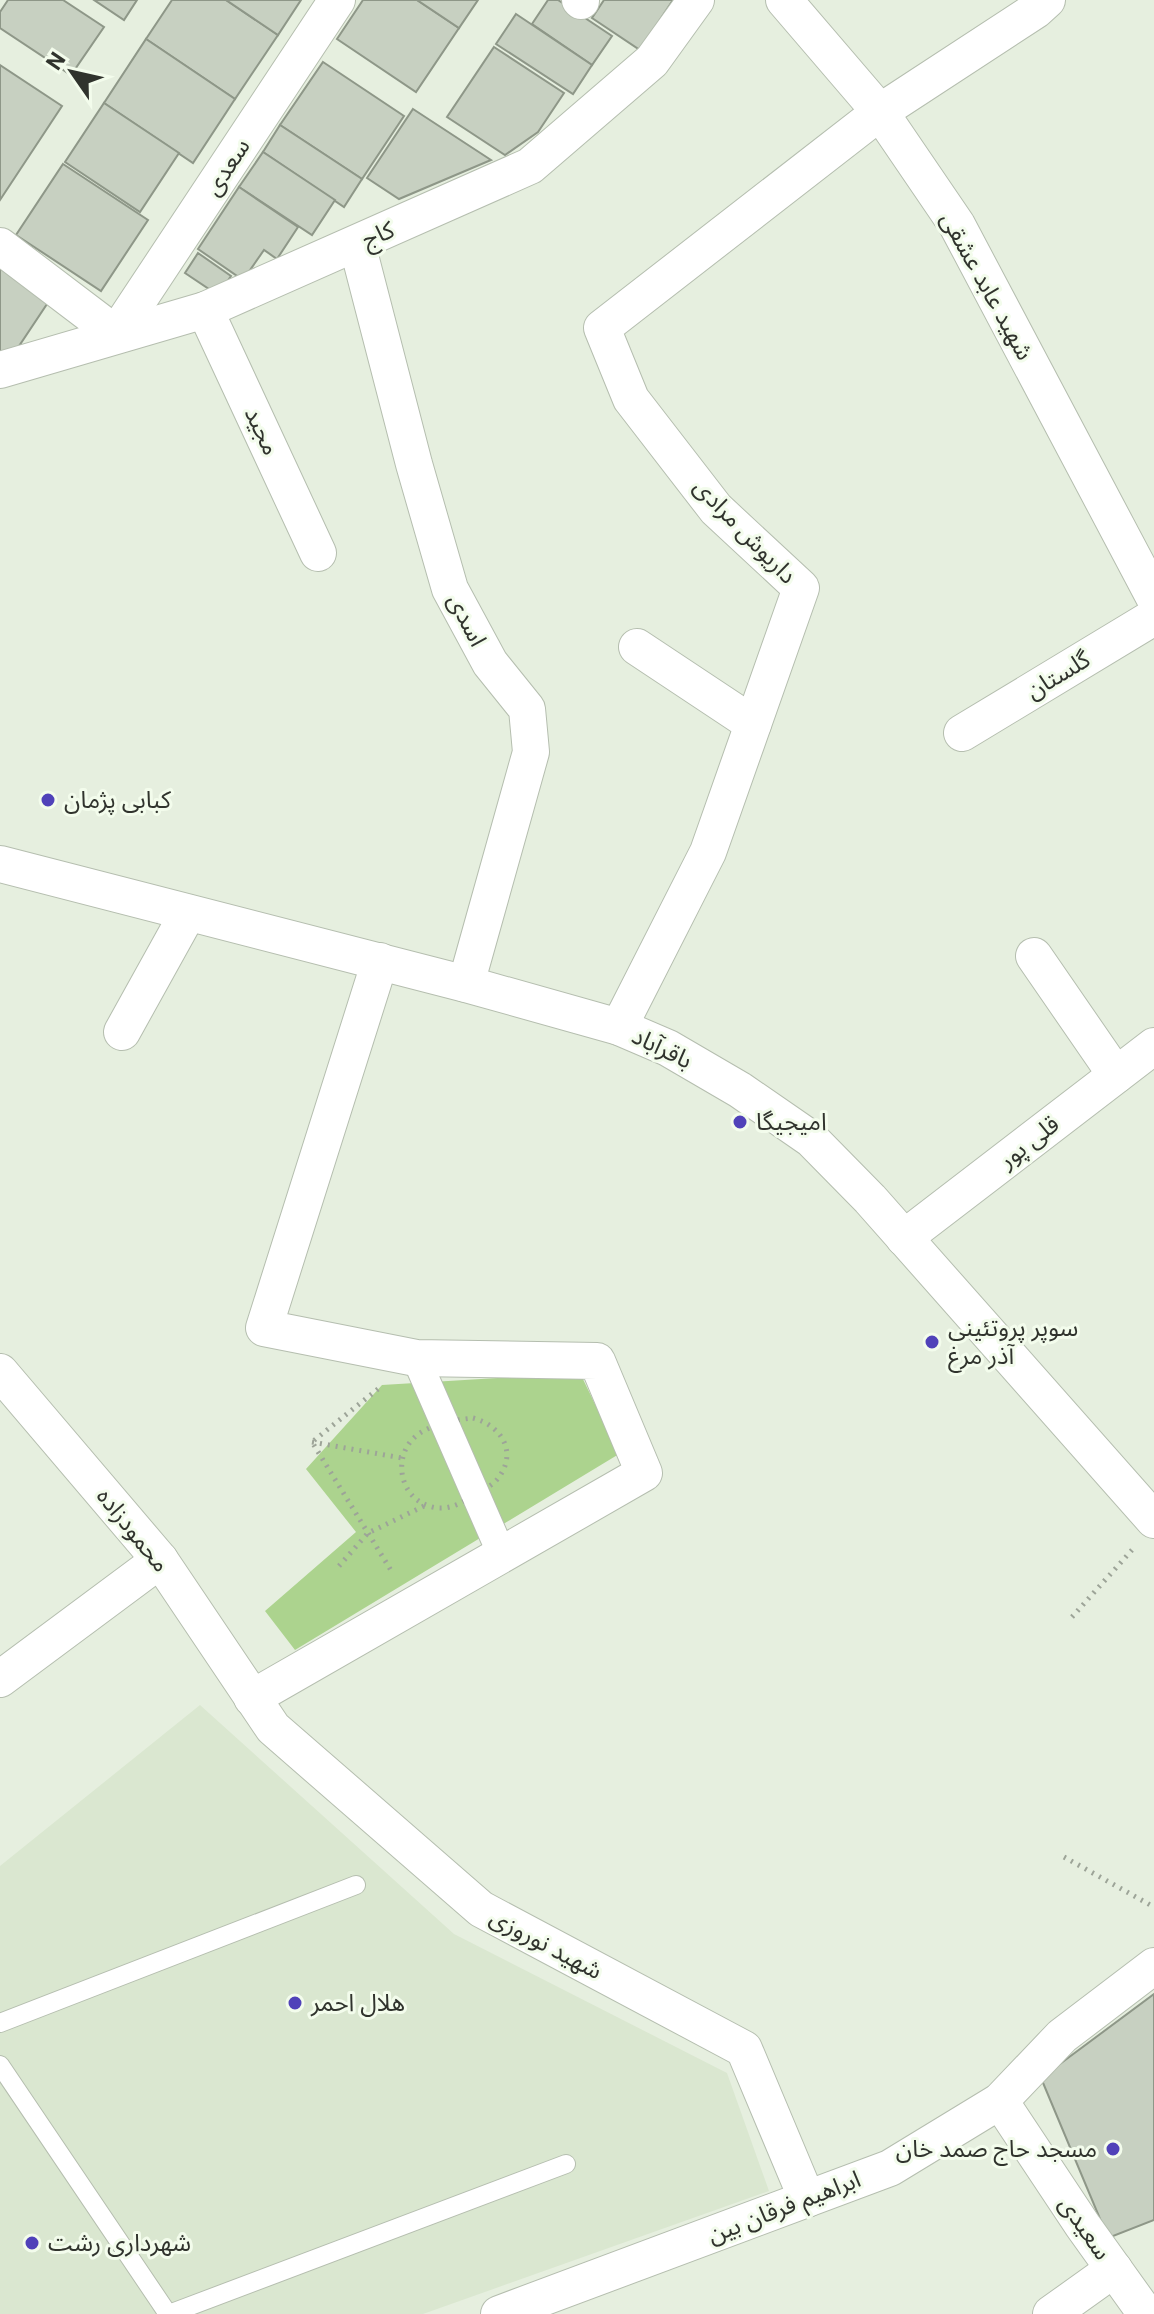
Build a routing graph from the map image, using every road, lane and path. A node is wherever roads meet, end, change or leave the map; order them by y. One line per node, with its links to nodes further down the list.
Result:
1 (337, 0): 9 (street, سعدی)
2 (696, 0): 6 (street, کاج)
3 (784, 0): 5 (street, شهید عابد عشقی)
4 (1047, 0): 5 (street)
5 (880, 112): 12 (street, شهید عابد عشقی); 15 (street, داریوش مرادی)
6 (357, 244): 8 (street, کاج); 21 (street, اسدی)
7 (0, 246): 9 (street)
8 (205, 310): 9 (street, کاج); 11 (street, مجید)
9 (116, 334): 10 (street, کاج)
10 (0, 370)
11 (318, 553)
12 (1154, 597)
13 (1154, 617): 16 (street, گلستان)
14 (637, 647): 15 (street)
15 (753, 724): 22 (street, داریوش مرادی)
16 (962, 733)
17 (0, 864): 18 (street, باقرآباد)
18 (188, 913): 20 (street, باقرآباد); 23 (street)
19 (1034, 956): 25 (street)
20 (380, 961): 21 (street, باقرآباد); 27 (street)
21 (466, 984): 22 (street, باقرآباد)
22 (619, 1027): 26 (street, باقرآباد)
23 (122, 1032)
24 (1154, 1046): 25 (street, قلی پور)
25 (1116, 1075): 26 (street, قلی پور)
26 (904, 1238): 33 (street, باقرآباد)
27 (416, 1358): 29 (path); 34 (street); 34 (street)
28 (0, 1372): 35 (street, محمودزاده)
29 (312, 1442): 30 (path); 32 (path)
30 (402, 1458)
31 (425, 1505): 32 (path)
32 (368, 1533): 36 (path); 37 (path)
33 (1144, 1534): 38 (path)
34 (502, 1555): 37 (street)
35 (160, 1560): 39 (street); 40 (street, محمودزاده)
36 (339, 1566)
37 (413, 1606): 40 (street)
38 (1072, 1617)
39 (0, 1679)
40 (252, 1698): 49 (street, شهید نوروزی)
41 (1064, 1857): 43 (path)
42 (356, 1885): 45 (lane)
43 (1154, 1907)
44 (1154, 1966): 47 (street, ابراهیم فرقان بین)
45 (0, 2023)
46 (0, 2065): 51 (lane)
47 (1000, 2101): 49 (street, ابراهیم فرقان بین); 50 (street, سعیدی)
48 (566, 2164): 51 (lane)
49 (807, 2199): 52 (street, ابراهیم فرقان بین)
50 (1114, 2269): 53 (street); 54 (street, سعیدی)
51 (169, 2314)
52 (499, 2314)
53 (1051, 2314)
54 (1146, 2314)

